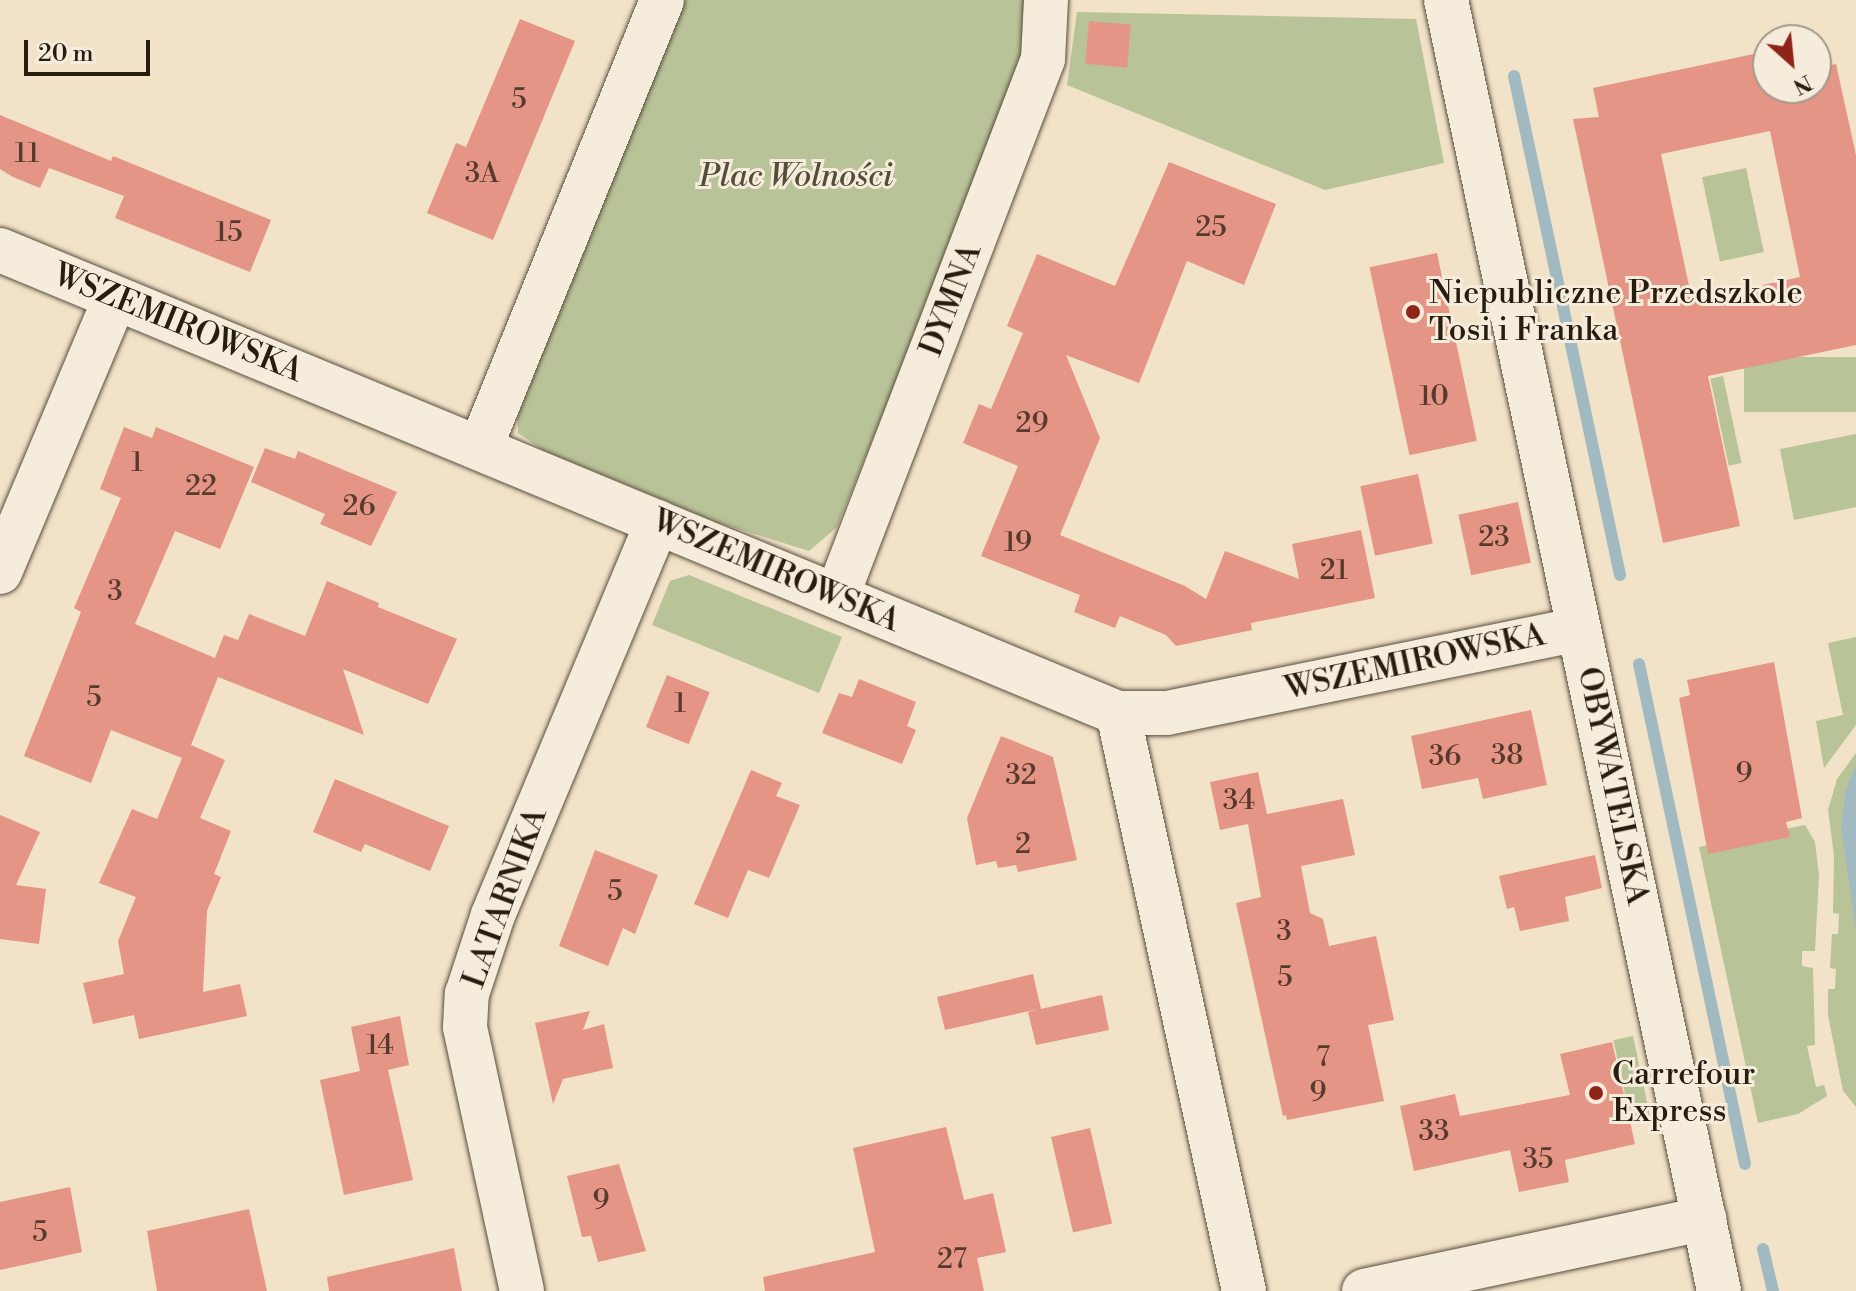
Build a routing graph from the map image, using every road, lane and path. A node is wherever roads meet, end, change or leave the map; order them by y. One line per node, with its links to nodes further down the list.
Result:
1 (662, 0): 6 (street)
2 (1046, 0): 9 (street, DYMNA)
3 (1446, 0): 10 (street, OBYWATELSKA)
4 (0, 250): 5 (street, WSZEMIROWSKA)
5 (115, 298): 6 (street, WSZEMIROWSKA); 8 (street)
6 (481, 446): 7 (street, WSZEMIROWSKA)
7 (657, 522): 9 (street, WSZEMIROWSKA); 13 (street, LATARNIKA)
8 (0, 572)
9 (837, 596): 11 (street, WSZEMIROWSKA)
10 (1579, 629): 11 (street, WSZEMIROWSKA); 12 (street, OBYWATELSKA)
11 (1118, 713): 14 (street)
12 (1704, 1219): 15 (street); 16 (street, OBYWATELSKA)
13 (522, 1291)
14 (1244, 1291)
15 (1364, 1291)
16 (1719, 1291)

